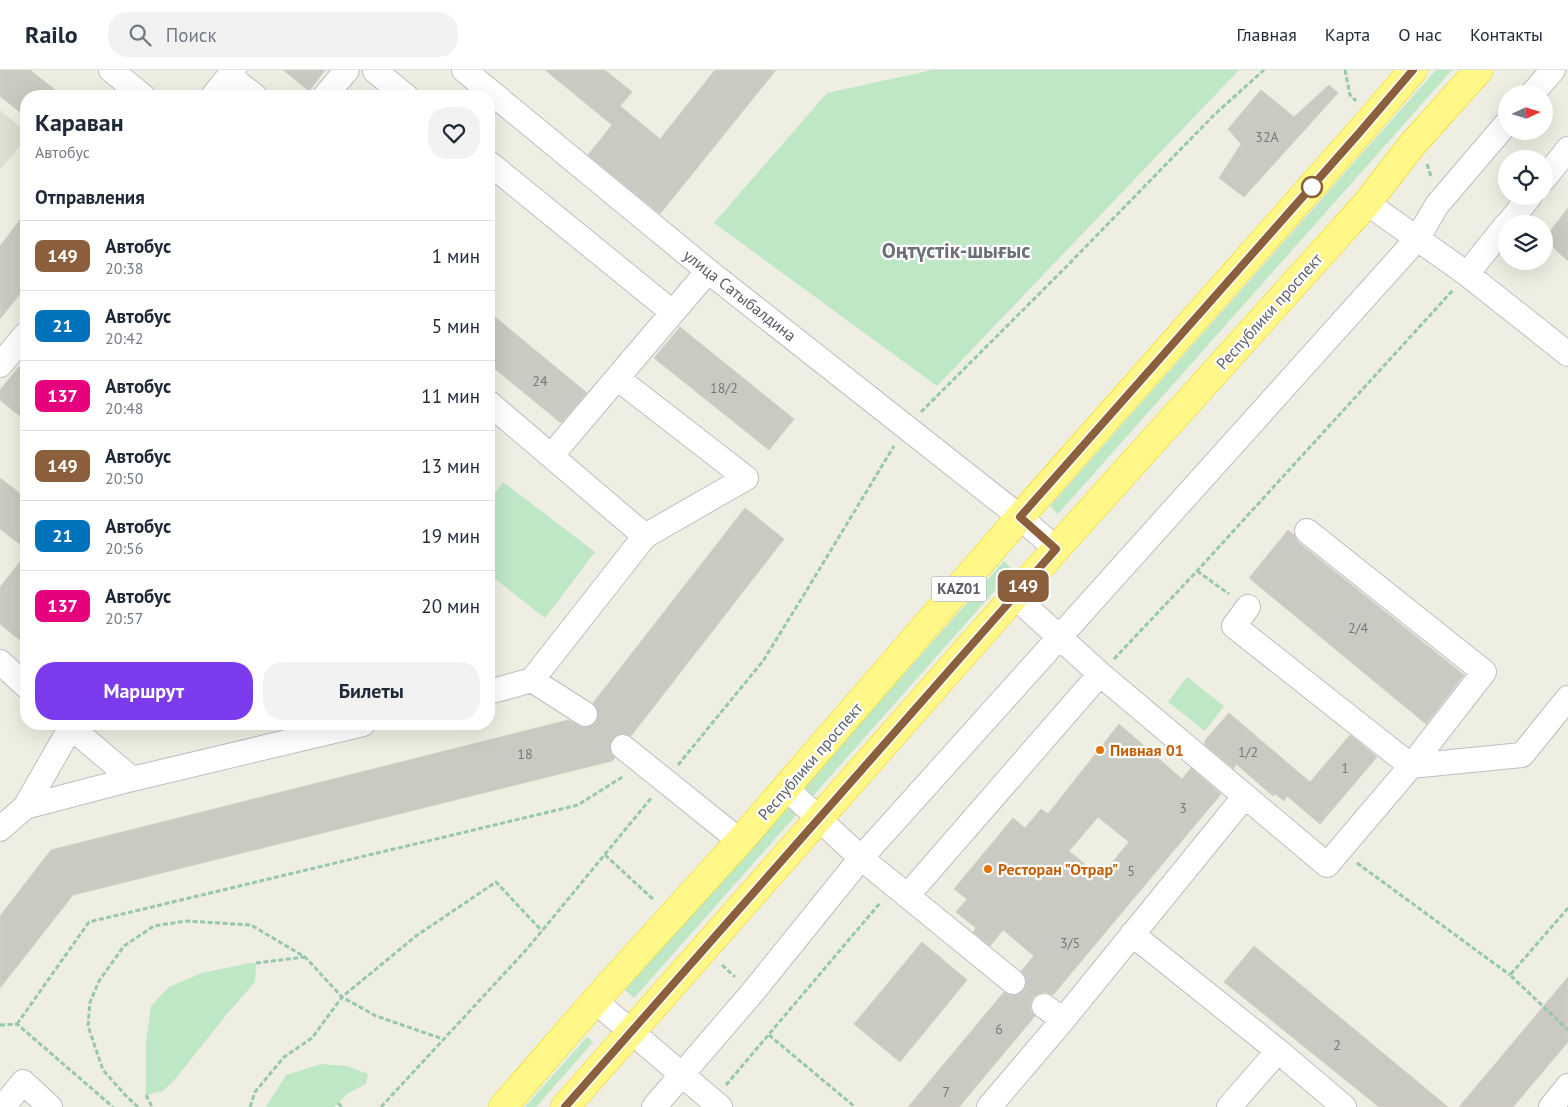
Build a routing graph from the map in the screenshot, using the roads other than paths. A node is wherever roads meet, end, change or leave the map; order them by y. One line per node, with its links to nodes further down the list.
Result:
1 (111, 70): 10 (street)
2 (347, 70): 13 (street)
3 (464, 70): 15 (street, улица Сатыбалдина)
4 (1413, 70): 35 (highway, Республики проспект / KАZ01)
5 (1479, 70): 21 (highway, Республики проспект / KАZ01)
6 (1553, 70): 9 (street)
7 (375, 71): 14 (street)
8 (232, 73): 11 (street); 12 (street)
9 (1540, 85)
10 (136, 90)
11 (218, 90)
12 (250, 90)
13 (330, 90)
14 (399, 90)
15 (488, 90)
16 (495, 96): 26 (street, улица Сатыбалдина)
17 (1498, 133): 25 (street)
18 (1568, 149): 19 (street)
19 (1553, 168)
20 (495, 169): 28 (street)
21 (1367, 203): 25 (street); 38 (highway, Республики проспект / KАZ01)
22 (1523, 205): 23 (street)
23 (1515, 215)
24 (1498, 236): 27 (street)
25 (1417, 239): 27 (street); 41 (street)
26 (708, 271): 28 (street); 35 (street, улица Сатыбалдина)
27 (1467, 274): 30 (street)
28 (672, 312): 32 (street)
29 (20, 343): 31 (street)
30 (1568, 354)
31 (0, 365)
32 (618, 378): 34 (street); 37 (street)
33 (495, 408): 34 (street)
34 (551, 456): 37 (street)
35 (1020, 517): 38 (street); 55 (highway, Республики проспект / KАZ01)
36 (1307, 531): 53 (street)
37 (645, 536): 45 (street)
38 (1056, 549): 39 (highway, Республики проспект / KАZ01)
39 (1014, 596): 41 (street); 58 (highway, Республики проспект / KАZ01)
40 (1248, 606): 53 (street)
41 (1060, 637): 43 (street); 61 (street)
42 (0, 662): 44 (street)
43 (1100, 674): 56 (street); 62 (street)
44 (20, 680)
45 (532, 680): 46 (street); 48 (street)
46 (495, 690)
47 (1568, 698): 53 (street)
48 (585, 714)
49 (67, 730): 57 (street)
50 (74, 730): 54 (street)
51 (338, 730): 54 (street)
52 (623, 747): 60 (street)
53 (1411, 766): 56 (street)
54 (132, 779): 57 (street)
55 (786, 788): 58 (street); 60 (highway, Республики проспект / KАZ01)
56 (1244, 796): 63 (street)
57 (25, 807): 59 (street)
58 (819, 818): 61 (street); 68 (highway, Республики проспект / KАZ01)
59 (0, 829)
60 (740, 841): 65 (highway, Республики проспект / KАZ01)
61 (861, 858): 62 (street); 70 (street)
62 (901, 890): 64 (street)
63 (1132, 934): 67 (street); 69 (street)
64 (1013, 982)
65 (596, 1001): 68 (street); 75 (highway, Республики проспект / KАZ01)
66 (1044, 1006): 67 (street)
67 (1063, 1020): 78 (street)
68 (631, 1032): 70 (street); 76 (highway, Республики проспект / KАZ01)
69 (1278, 1051): 79 (street); 80 (street)
70 (683, 1074): 72 (street); 77 (street)
71 (1568, 1086): 81 (street)
72 (717, 1104)
73 (2, 1107): 74 (street)
74 (50, 1107)
75 (503, 1107)
76 (565, 1107)
77 (654, 1107)
78 (989, 1107)
79 (1229, 1107)
80 (1344, 1107)
81 (1551, 1107)

